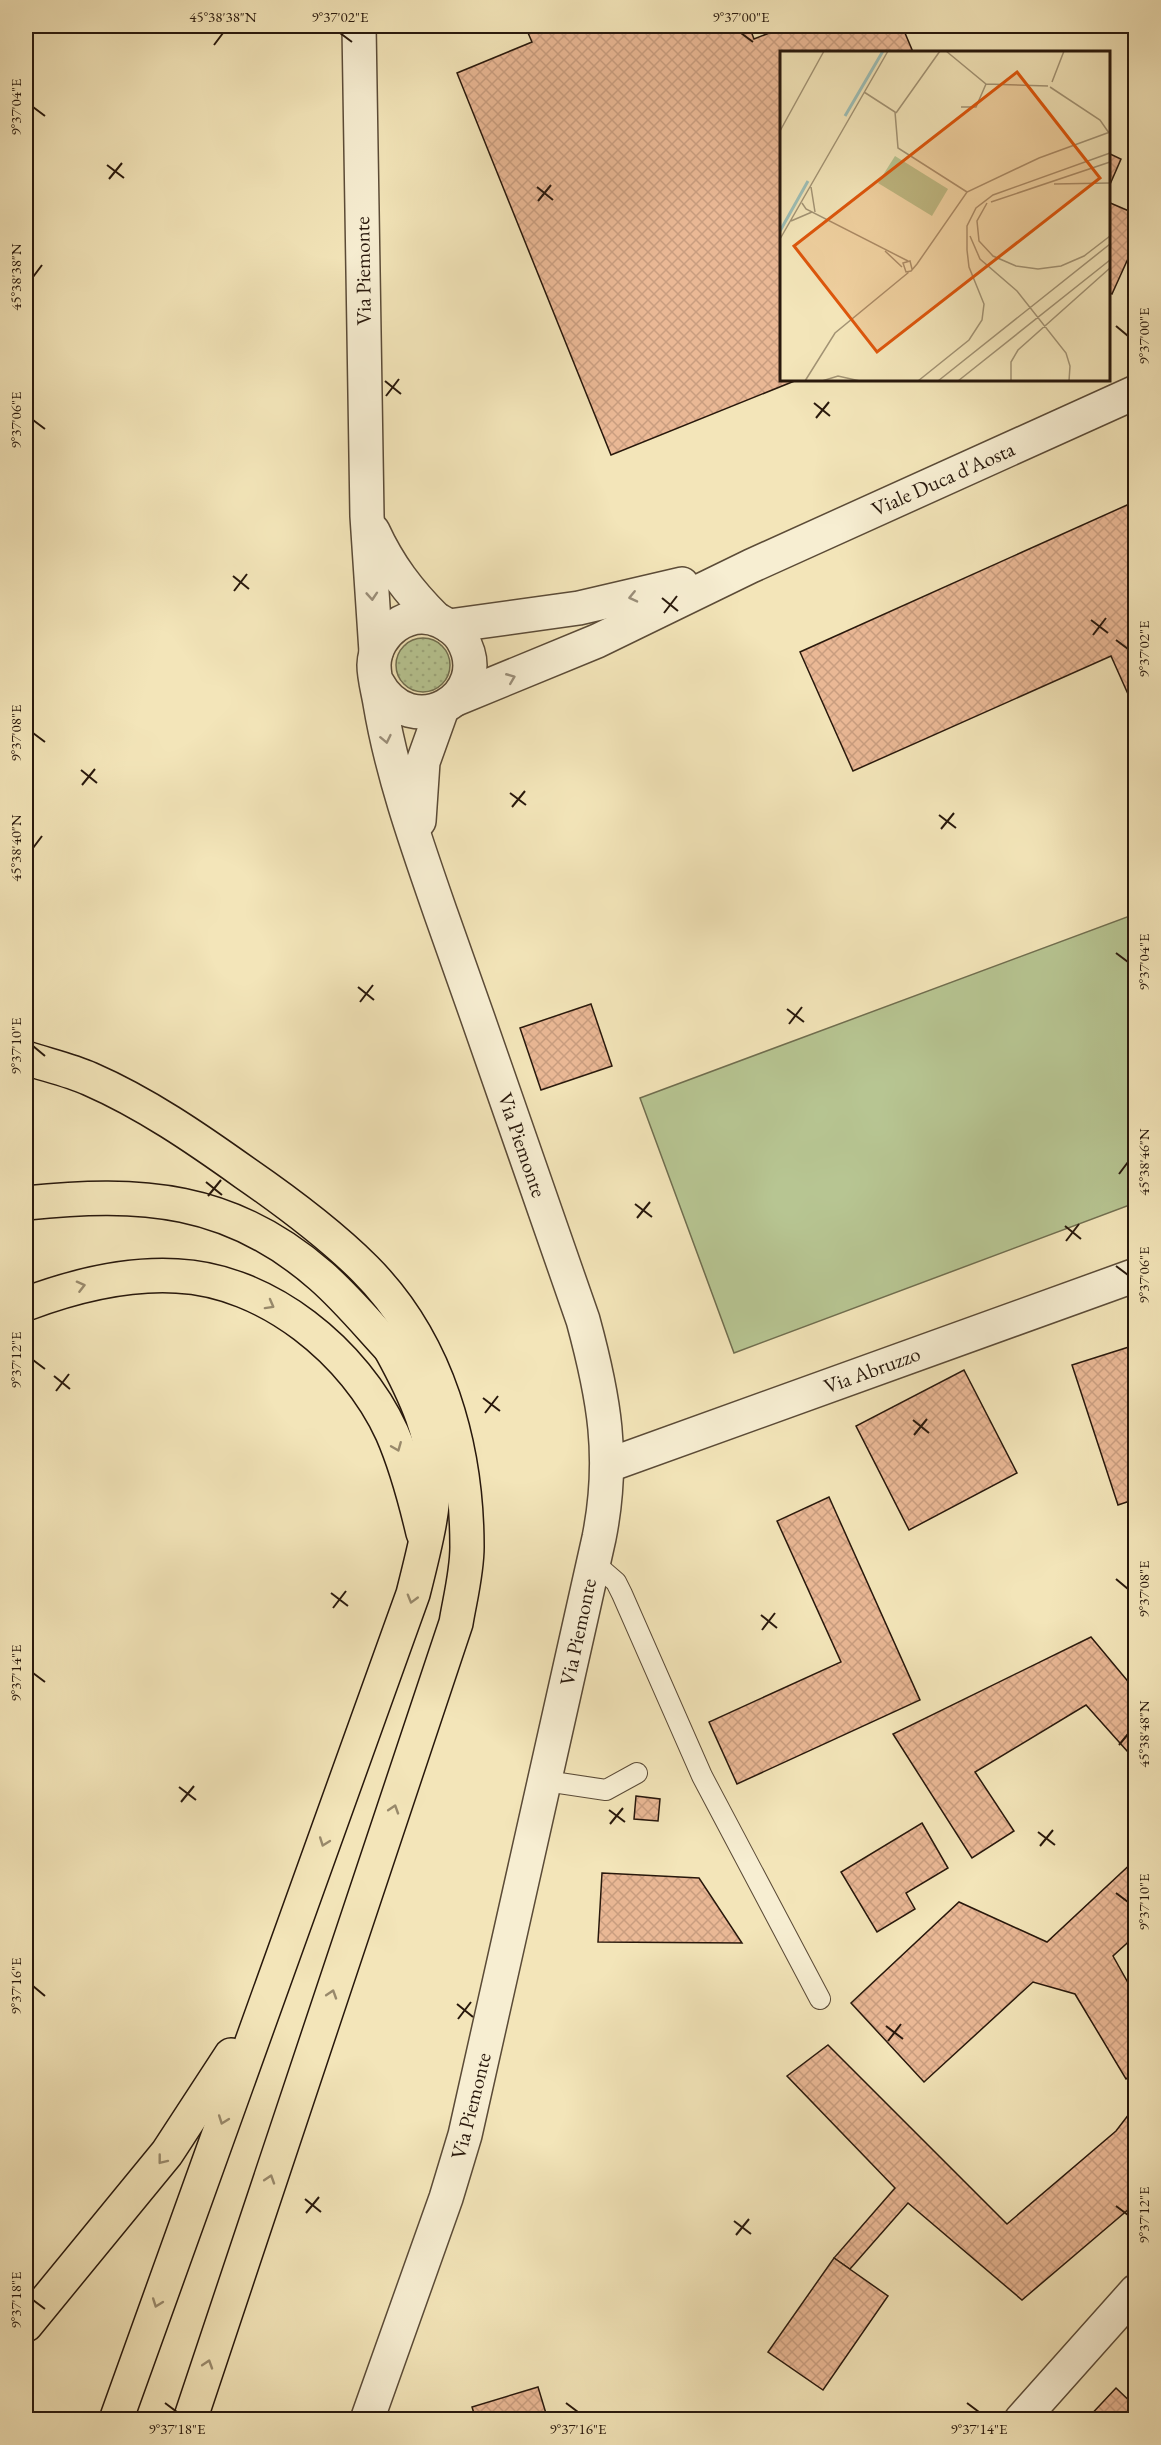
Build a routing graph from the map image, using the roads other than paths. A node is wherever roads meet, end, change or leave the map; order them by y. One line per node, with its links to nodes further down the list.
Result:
1 (358, 26): 3 (street, Via Piemonte)
2 (1136, 392): 4 (street, Viale Duca d'Aosta)
3 (367, 516): 5 (street, Via Piemonte); 6 (street, Via Piemonte, one-way to 6)
4 (751, 566): 5 (street, Viale Duca d'Aosta, one-way to 5); 7 (street, Viale Duca d'Aosta, one-way to 4)
5 (442, 623): 6 (street); 7 (street, Via Piemonte)
6 (376, 667): 7 (street); 8 (street, Via Piemonte, one-way to 8)
7 (449, 704): 8 (street, Via Piemonte)
8 (419, 850): 15 (street, Via Piemonte)
9 (26, 1058): 14 (highway)
10 (26, 1203): 13 (highway)
11 (1136, 1275): 15 (street, Via Abruzzo)
12 (26, 1304): 16 (highway, one-way to 16)
13 (391, 1350): 14 (highway); 16 (highway)
14 (447, 1404): 25 (highway, one-way to 14)
15 (609, 1465): 17 (street, Via Piemonte)
16 (426, 1543): 20 (highway, one-way to 20)
17 (594, 1563): 19 (street, Via Piemonte); 21 (lane)
18 (637, 1773): 19 (lane)
19 (546, 1781): 26 (street, Via Piemonte)
20 (271, 1986): 23 (highway, one-way to 23); 24 (highway, one-way to 24)
21 (820, 1999)
22 (1136, 2291): 27 (street)
23 (26, 2325)
24 (116, 2420)
25 (190, 2420)
26 (367, 2420)
27 (1021, 2420)

